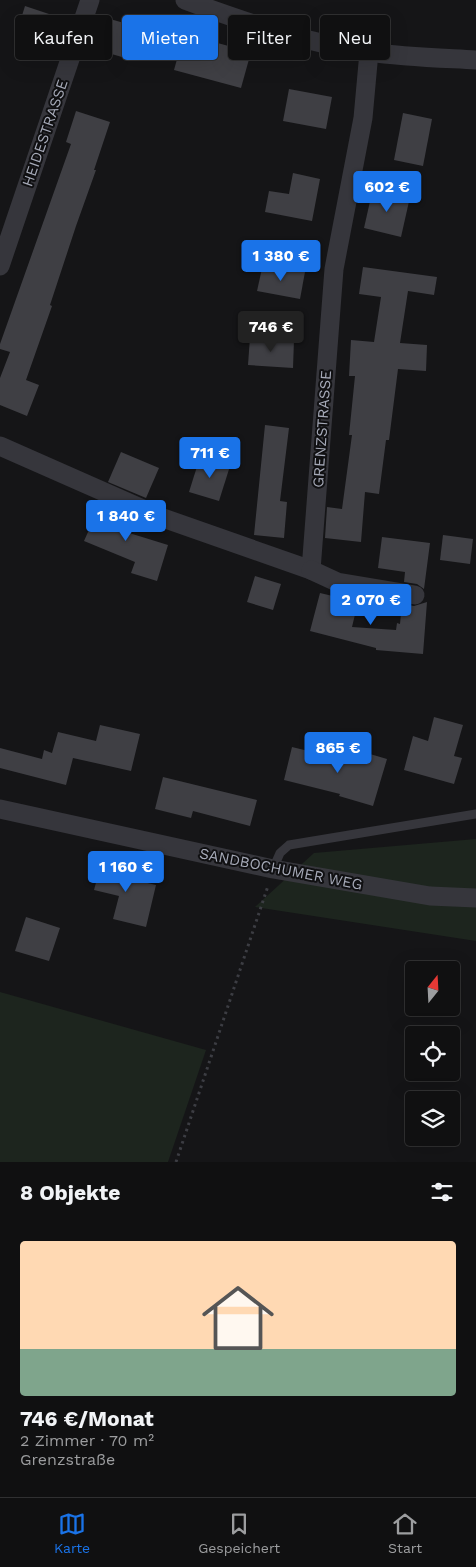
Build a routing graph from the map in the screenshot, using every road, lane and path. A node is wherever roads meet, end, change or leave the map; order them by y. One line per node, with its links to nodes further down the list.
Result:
1 (90, 0): 7 (street, HEIDESTRASSE)
2 (185, 0): 3 (street)
3 (320, 42)
4 (390, 54): 6 (street)
5 (368, 60): 9 (street, GRENZSTRASSE)
6 (476, 60)
7 (0, 266)
8 (0, 446): 9 (street)
9 (312, 570): 10 (street)
10 (416, 595)
11 (0, 808): 13 (street, SANDBOCHUMER WEG)
12 (476, 814): 13 (lane)
13 (273, 869): 14 (street, SANDBOCHUMER WEG); 15 (path)
14 (476, 898)
15 (176, 1162)

